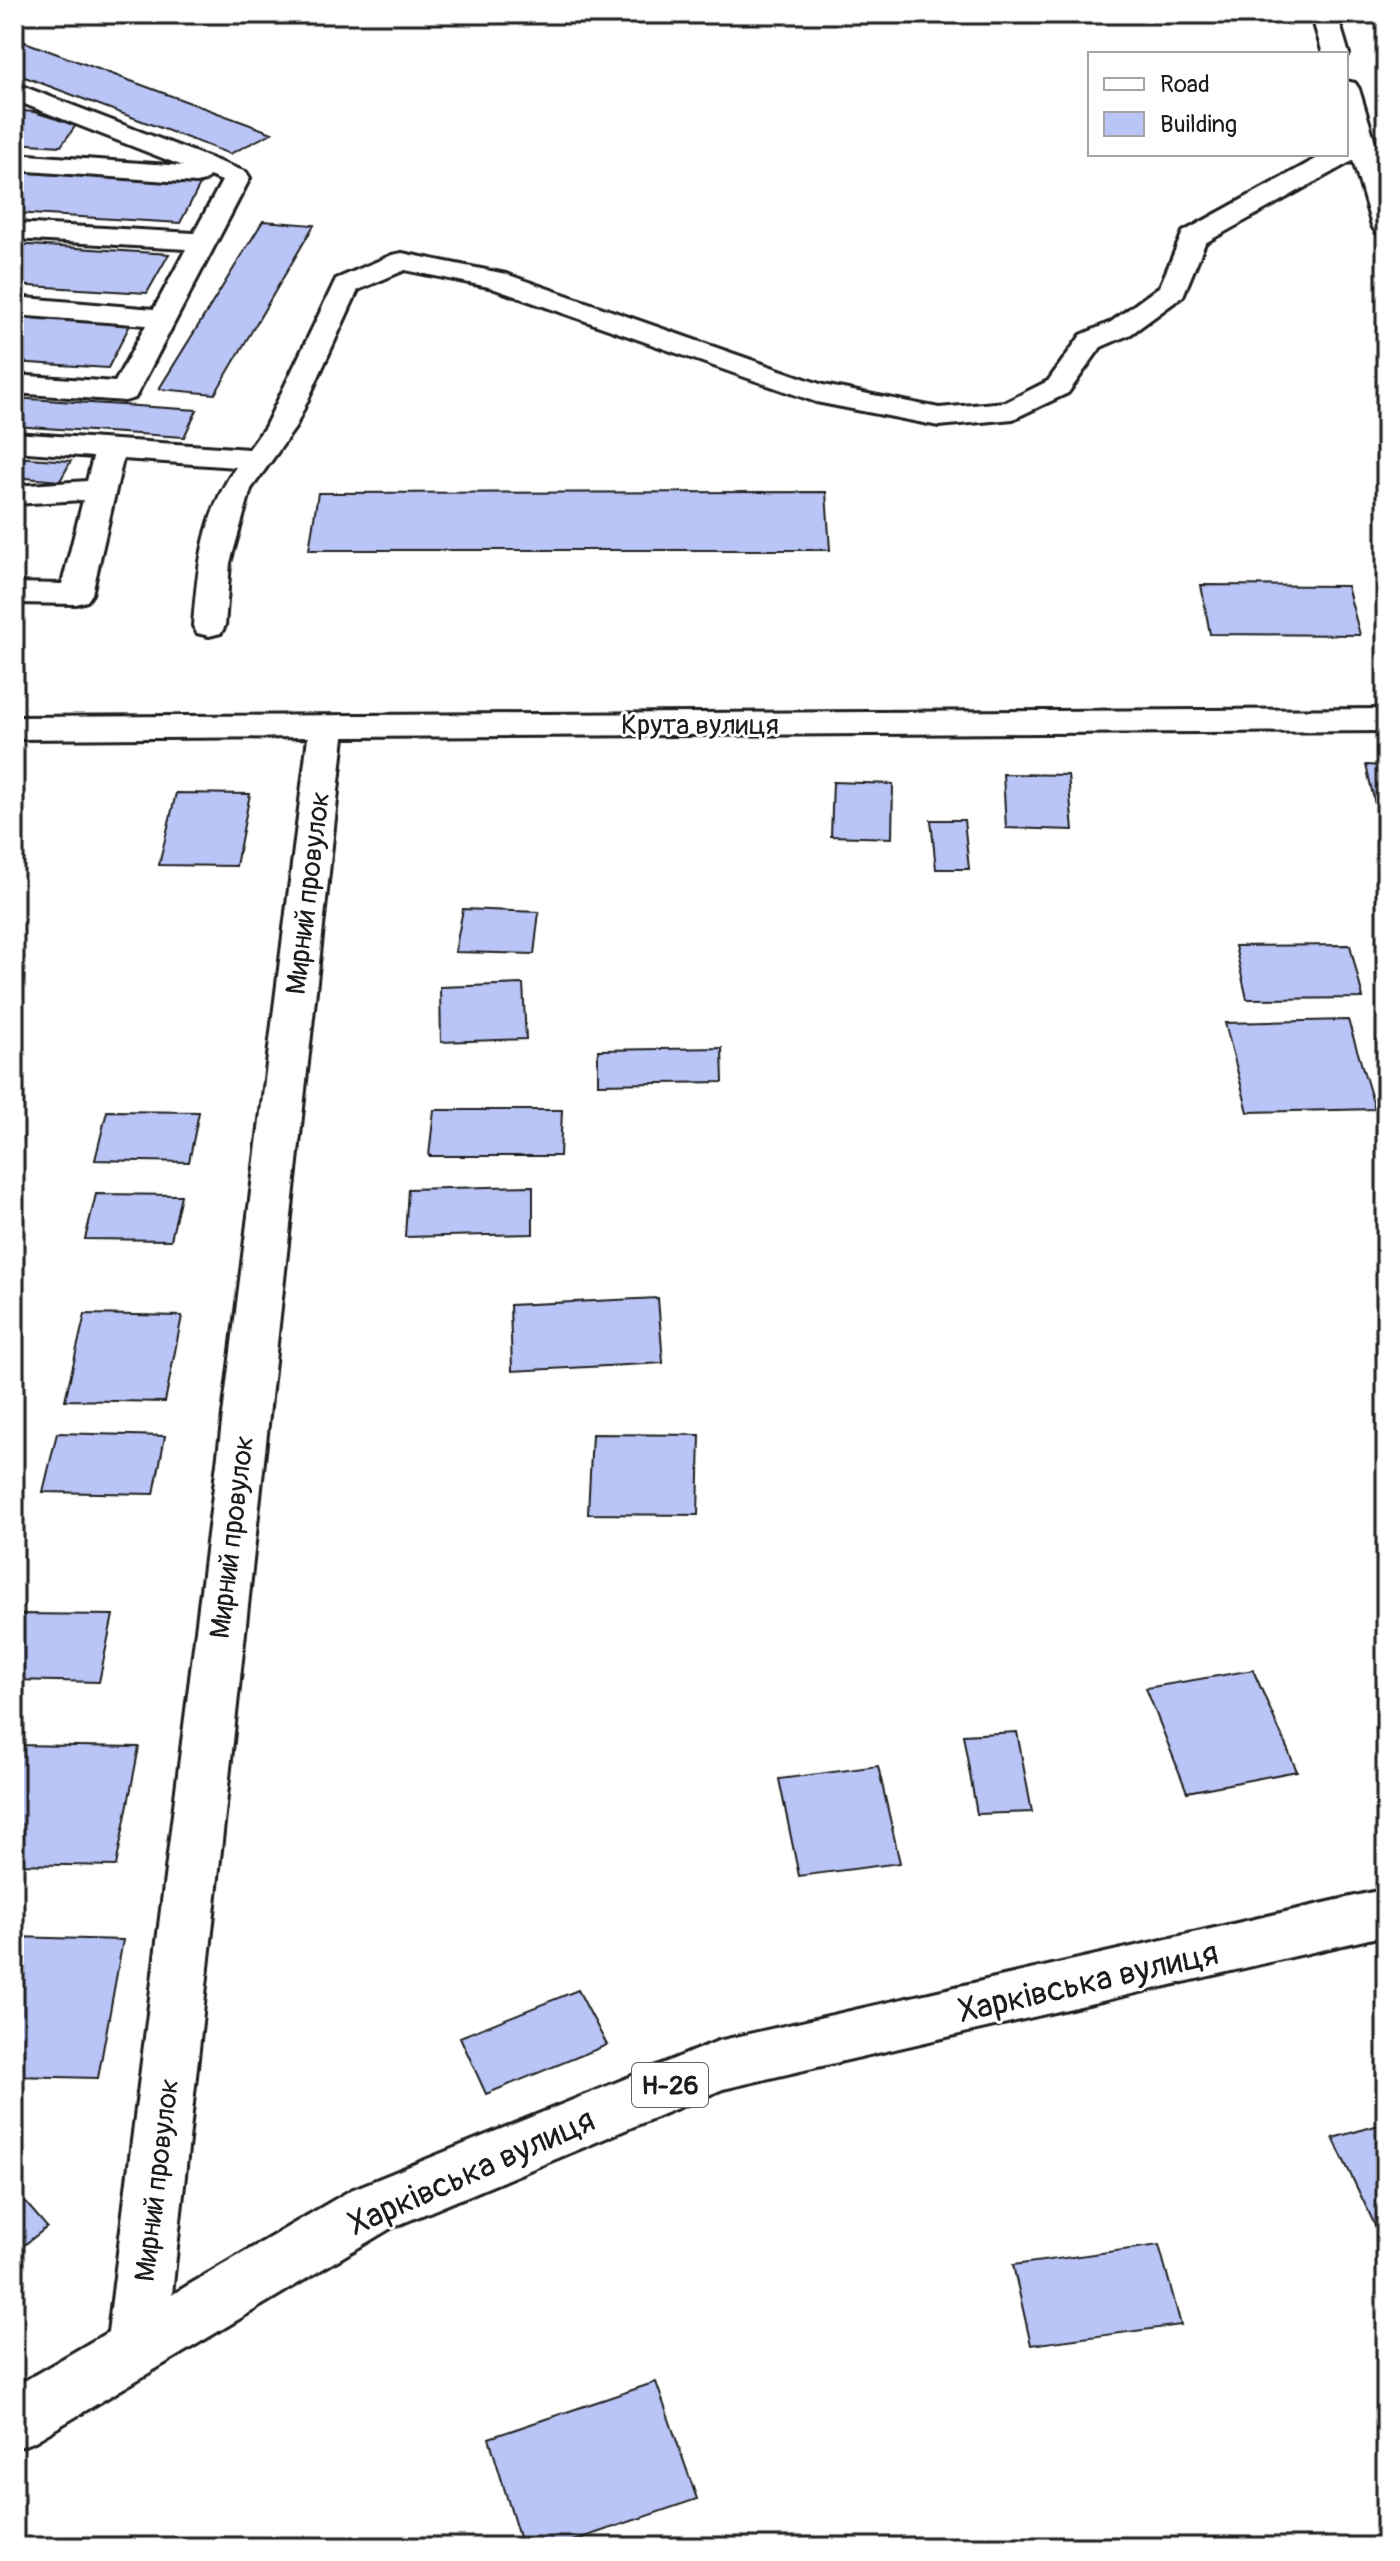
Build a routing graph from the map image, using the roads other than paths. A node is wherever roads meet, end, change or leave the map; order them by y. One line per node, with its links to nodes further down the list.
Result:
1 (1324, 14): 2 (street)
2 (1335, 52)
3 (14, 91): 8 (lane)
4 (1348, 114): 5 (street)
5 (1351, 151): 9 (street)
6 (1342, 156): 17 (lane)
7 (14, 162): 8 (lane)
8 (237, 178): 11 (lane)
9 (1386, 226)
10 (14, 231): 11 (lane)
11 (203, 242): 13 (lane)
12 (14, 306): 13 (lane)
13 (163, 318): 14 (lane)
14 (14, 384)
15 (14, 442): 16 (lane)
16 (110, 449): 17 (lane); 18 (lane)
17 (257, 459): 21 (lane)
18 (101, 489): 19 (lane); 20 (lane)
19 (14, 495)
20 (14, 593)
21 (209, 626)
22 (1386, 720): 23 (street, Крута вулиця)
23 (327, 726): 24 (street, Крута вулиця); 26 (street, Мирний провулок)
24 (14, 728)
25 (1386, 1912): 26 (street, Харківська вулиця / Н-26)
26 (136, 2348): 27 (street, Харківська вулиця / Н-26)
27 (14, 2420)

